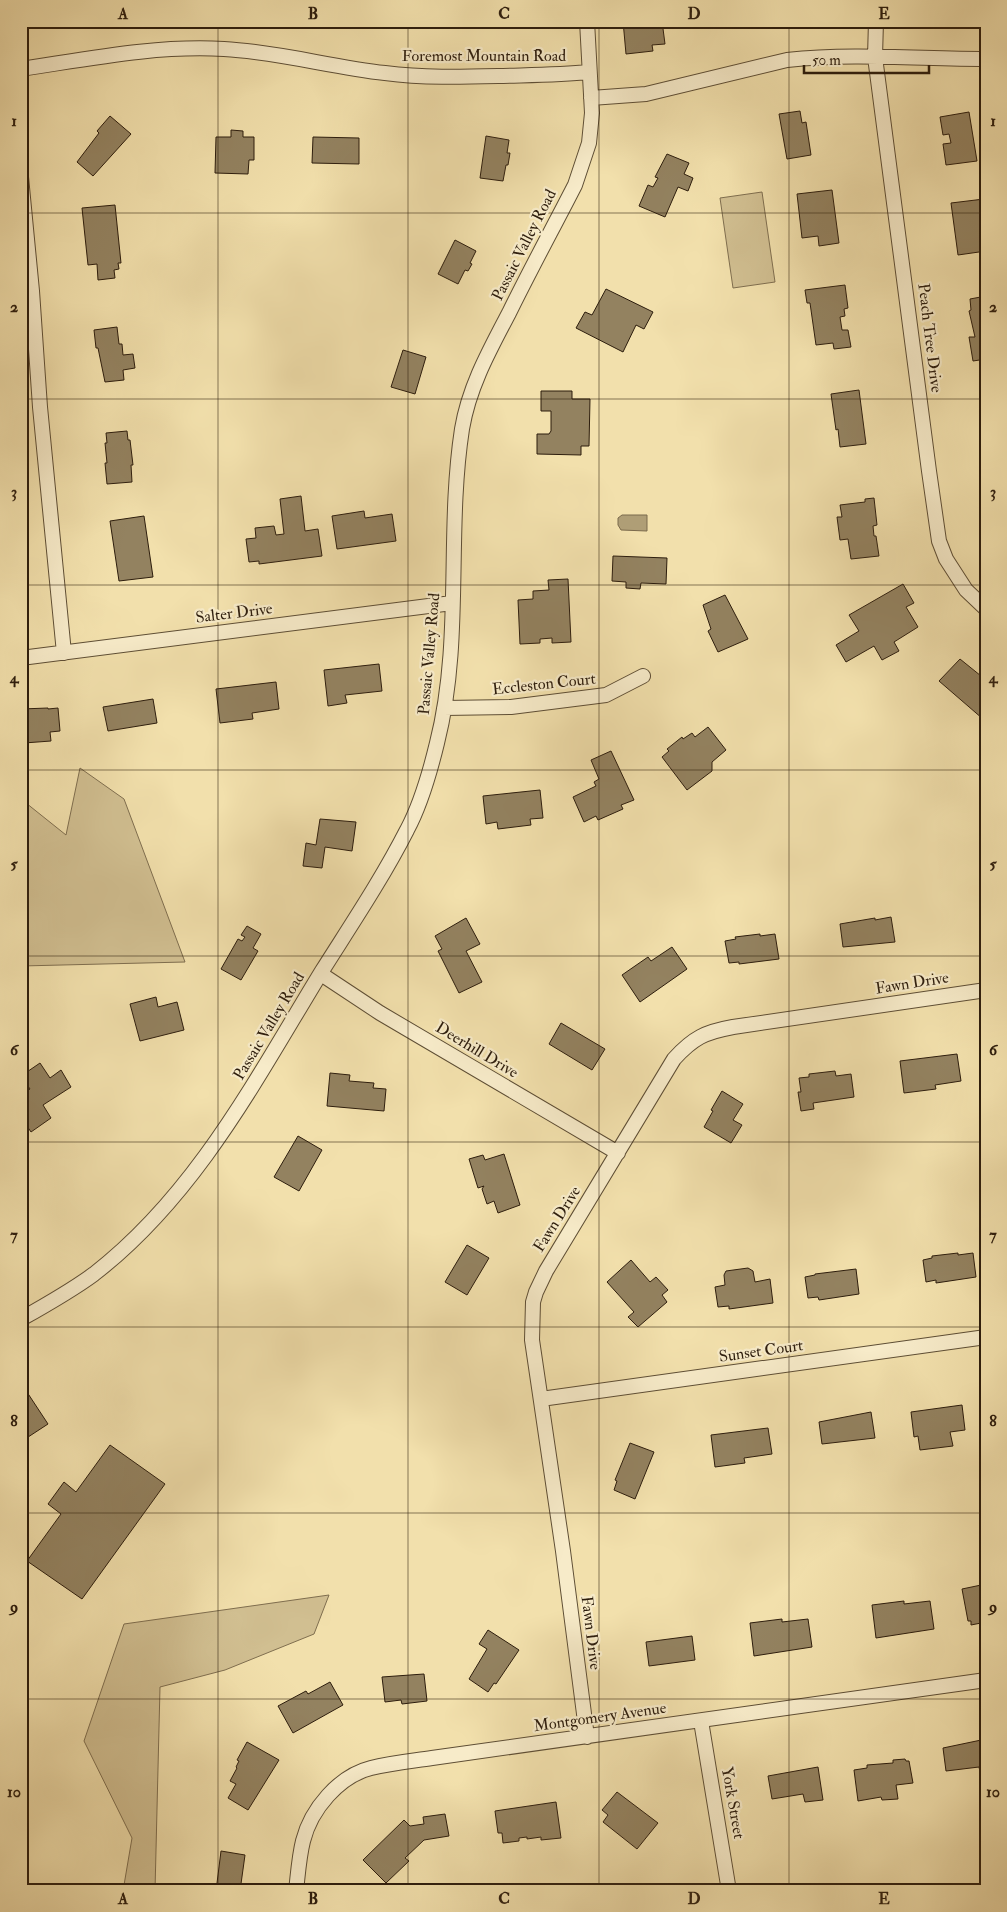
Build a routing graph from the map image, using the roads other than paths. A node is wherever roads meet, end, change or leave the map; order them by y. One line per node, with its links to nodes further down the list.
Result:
1 (588, 21): 6 (street, Passaic Valley Road)
2 (876, 21): 3 (street, Peach Tree Drive)
3 (875, 57): 4 (street); 7 (street); 10 (street, Peach Tree Drive)
4 (986, 59)
5 (21, 68): 6 (street, Foremost Mountain Road)
6 (589, 72): 7 (street, Passaic Valley Road)
7 (592, 98): 9 (street, Passaic Valley Road)
8 (21, 177): 11 (street)
9 (452, 603): 11 (street, Salter Drive); 14 (street, Passaic Valley Road)
10 (986, 609)
11 (64, 653): 12 (street, Salter Drive)
12 (21, 658)
13 (643, 676): 14 (street, Eccleston Court)
14 (444, 708): 15 (street, Passaic Valley Road)
15 (321, 974): 17 (street, Deerhill Drive); 18 (street, Passaic Valley Road)
16 (986, 990): 17 (street, Fawn Drive)
17 (618, 1153): 20 (street, Fawn Drive)
18 (21, 1319)
19 (986, 1337): 20 (street, Sunset Court)
20 (541, 1399): 23 (street, Fawn Drive)
21 (986, 1680): 22 (street, Montgomery Avenue)
22 (701, 1721): 23 (street, Montgomery Avenue); 25 (street, York Street)
23 (587, 1737): 24 (street, Montgomery Avenue)
24 (296, 1891)
25 (729, 1891)

